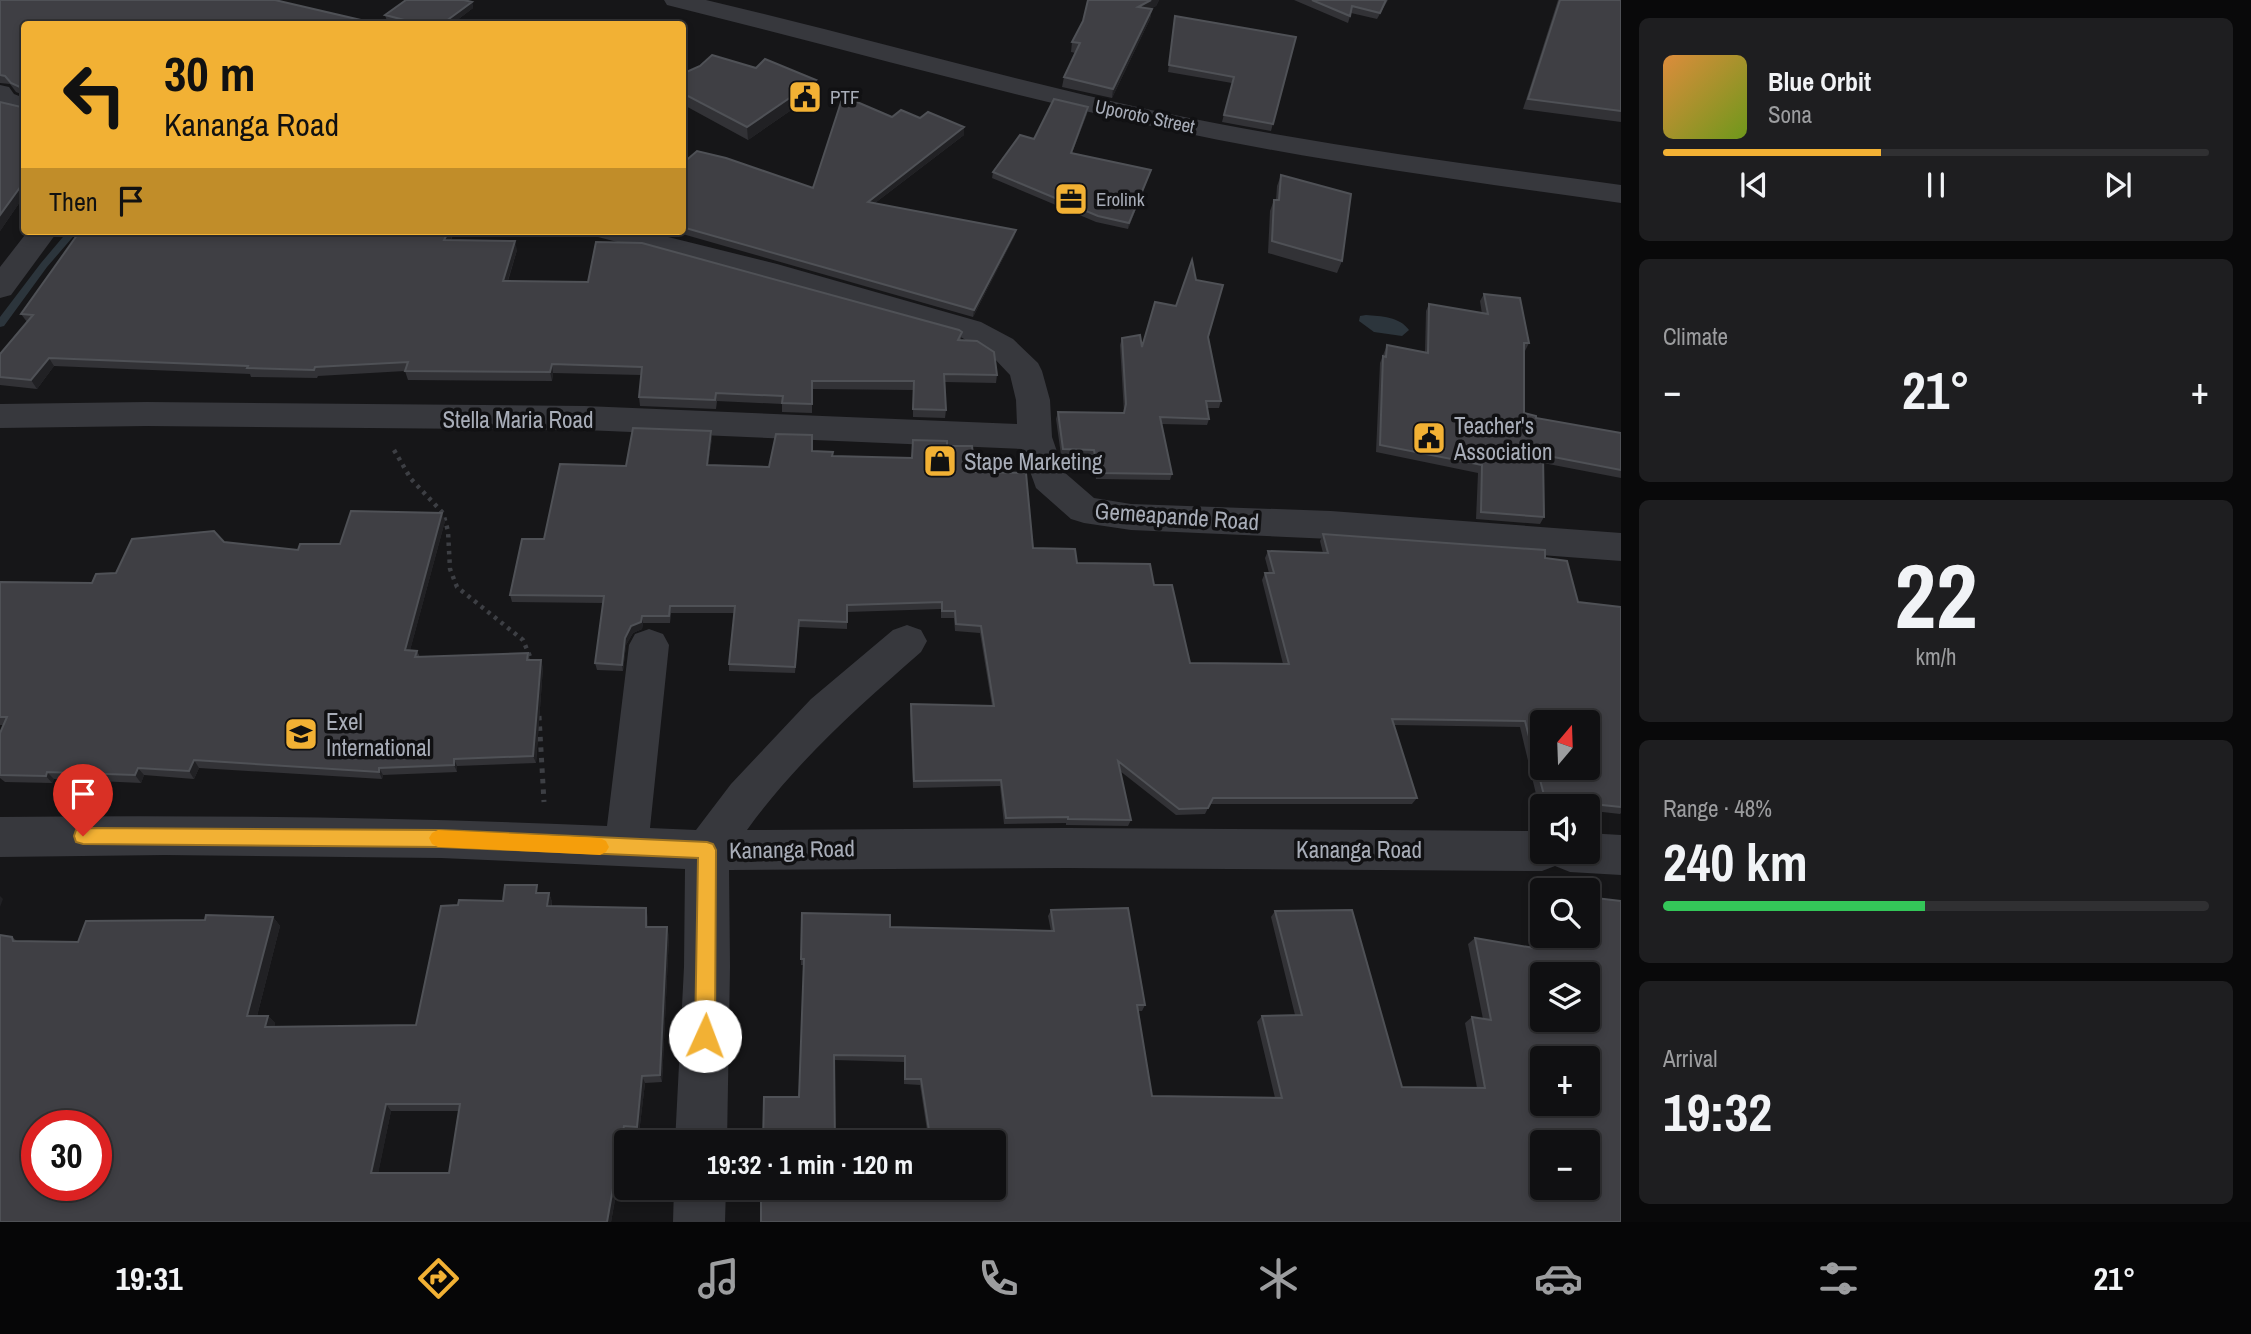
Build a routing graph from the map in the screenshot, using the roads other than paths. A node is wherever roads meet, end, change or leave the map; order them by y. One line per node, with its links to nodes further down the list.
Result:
1 (676, 0): 2 (street, Uporoto Street)
2 (1621, 194)
3 (40, 235): 5 (street)
4 (624, 235): 7 (street, Gemeapande Road)
5 (0, 288)
6 (0, 416): 7 (street, Stella Maria Road)
7 (1035, 437): 8 (street, Gemeapande Road)
8 (1621, 547)
9 (907, 641): 13 (street)
10 (649, 645): 12 (street)
11 (0, 837): 12 (street, Kananga Road)
12 (626, 848): 13 (street, Kananga Road)
13 (707, 850): 14 (street, Kananga Road); 17 (street)
14 (1530, 851)
15 (1600, 854): 16 (street)
16 (1621, 855)
17 (701, 1130)
18 (700, 1200): 19 (street)
19 (699, 1222)

